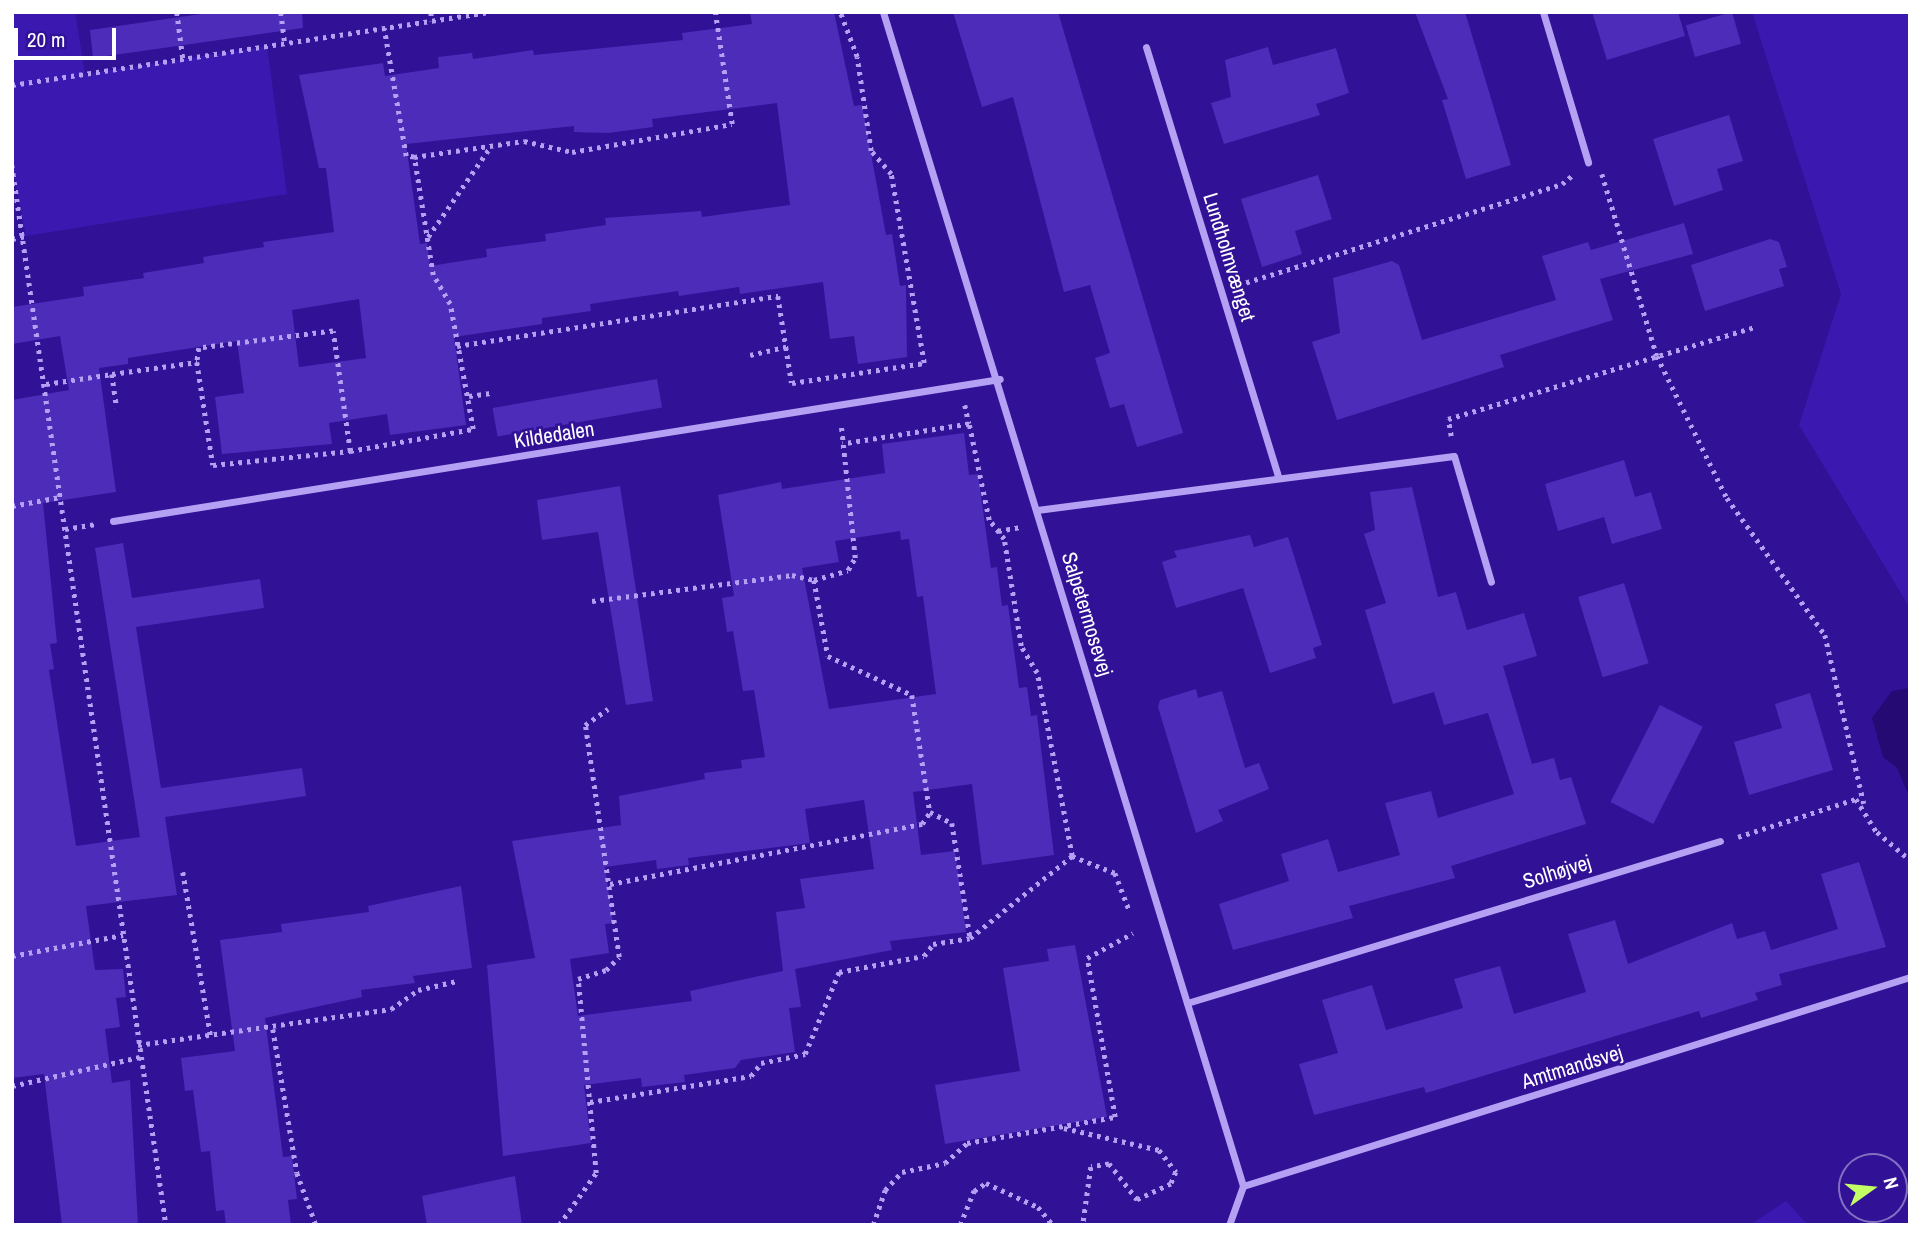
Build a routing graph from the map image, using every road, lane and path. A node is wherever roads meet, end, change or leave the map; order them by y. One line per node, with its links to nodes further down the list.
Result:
1 (177, 12): 13 (path)
2 (281, 12): 11 (path)
3 (431, 12): 9 (path)
4 (487, 12): 9 (path)
5 (715, 12): 15 (path)
6 (840, 12): 25 (path)
7 (883, 12): 30 (street, Salpetermosevej)
8 (1543, 12): 17 (street)
9 (432, 21): 10 (path)
10 (384, 28): 11 (path); 16 (path)
11 (285, 43): 13 (path)
12 (1146, 47): 22 (street, Lundholmvænget)
13 (183, 59): 14 (path)
14 (12, 85)
15 (492, 145): 16 (path); 20 (path)
16 (414, 157): 20 (path)
17 (1588, 162): 22 (path); 27 (path)
18 (12, 165): 19 (path)
19 (26, 236): 21 (path); 31 (path)
20 (427, 238): 24 (path)
21 (12, 239)
22 (1221, 290): 39 (street, Lundholmvænget)
23 (1755, 327): 27 (path)
24 (457, 346): 25 (path); 33 (path)
25 (786, 347): 26 (path)
26 (750, 355)
27 (1657, 356): 38 (path); 49 (path)
28 (197, 362): 29 (path); 37 (path); 37 (path)
29 (113, 374): 31 (path); 35 (path)
30 (1000, 379): 34 (street, Kildedalen); 42 (street, Salpetermosevej)
31 (46, 384): 40 (path)
32 (491, 393): 33 (path)
33 (469, 396): 37 (path)
34 (839, 407): 36 (path); 43 (street, Kildedalen)
35 (117, 408)
36 (843, 444): 45 (path); 52 (path)
37 (350, 451)
38 (1454, 456): 39 (street); 46 (street)
39 (1278, 477): 42 (street)
40 (60, 497): 41 (path); 44 (path)
41 (12, 506)
42 (1037, 510): 63 (street, Salpetermosevej)
43 (113, 521): 44 (path)
44 (65, 529): 58 (path)
45 (814, 580): 47 (path); 50 (path)
46 (1491, 582)
47 (592, 601)
48 (608, 709): 55 (path)
49 (1864, 804): 51 (path); 53 (path)
50 (930, 812): 55 (path); 59 (path)
51 (1720, 841): 63 (street, Solhøjvej)
52 (1072, 856): 56 (path); 59 (path)
53 (1910, 860)
54 (183, 872): 65 (path)
55 (610, 884): 69 (path)
56 (1130, 912)
57 (1133, 933): 70 (path)
58 (123, 935): 60 (path); 66 (path)
59 (970, 937): 69 (path)
60 (12, 956)
61 (1910, 977): 71 (street, Amtmandsvej)
62 (457, 981): 64 (path)
63 (1187, 1003): 71 (street, Salpetermosevej)
64 (273, 1029): 65 (path); 73 (path)
65 (211, 1037): 66 (path)
66 (138, 1045): 67 (path)
67 (140, 1057): 68 (path); 72 (path)
68 (12, 1086)
69 (590, 1102): 74 (path)
70 (1060, 1127): 75 (path); 78 (path)
71 (1243, 1186): 79 (street)
72 (166, 1225)
73 (316, 1225)
74 (559, 1225)
75 (873, 1225)
76 (960, 1225): 77 (path)
77 (1053, 1225)
78 (1083, 1225)
79 (1229, 1225)

